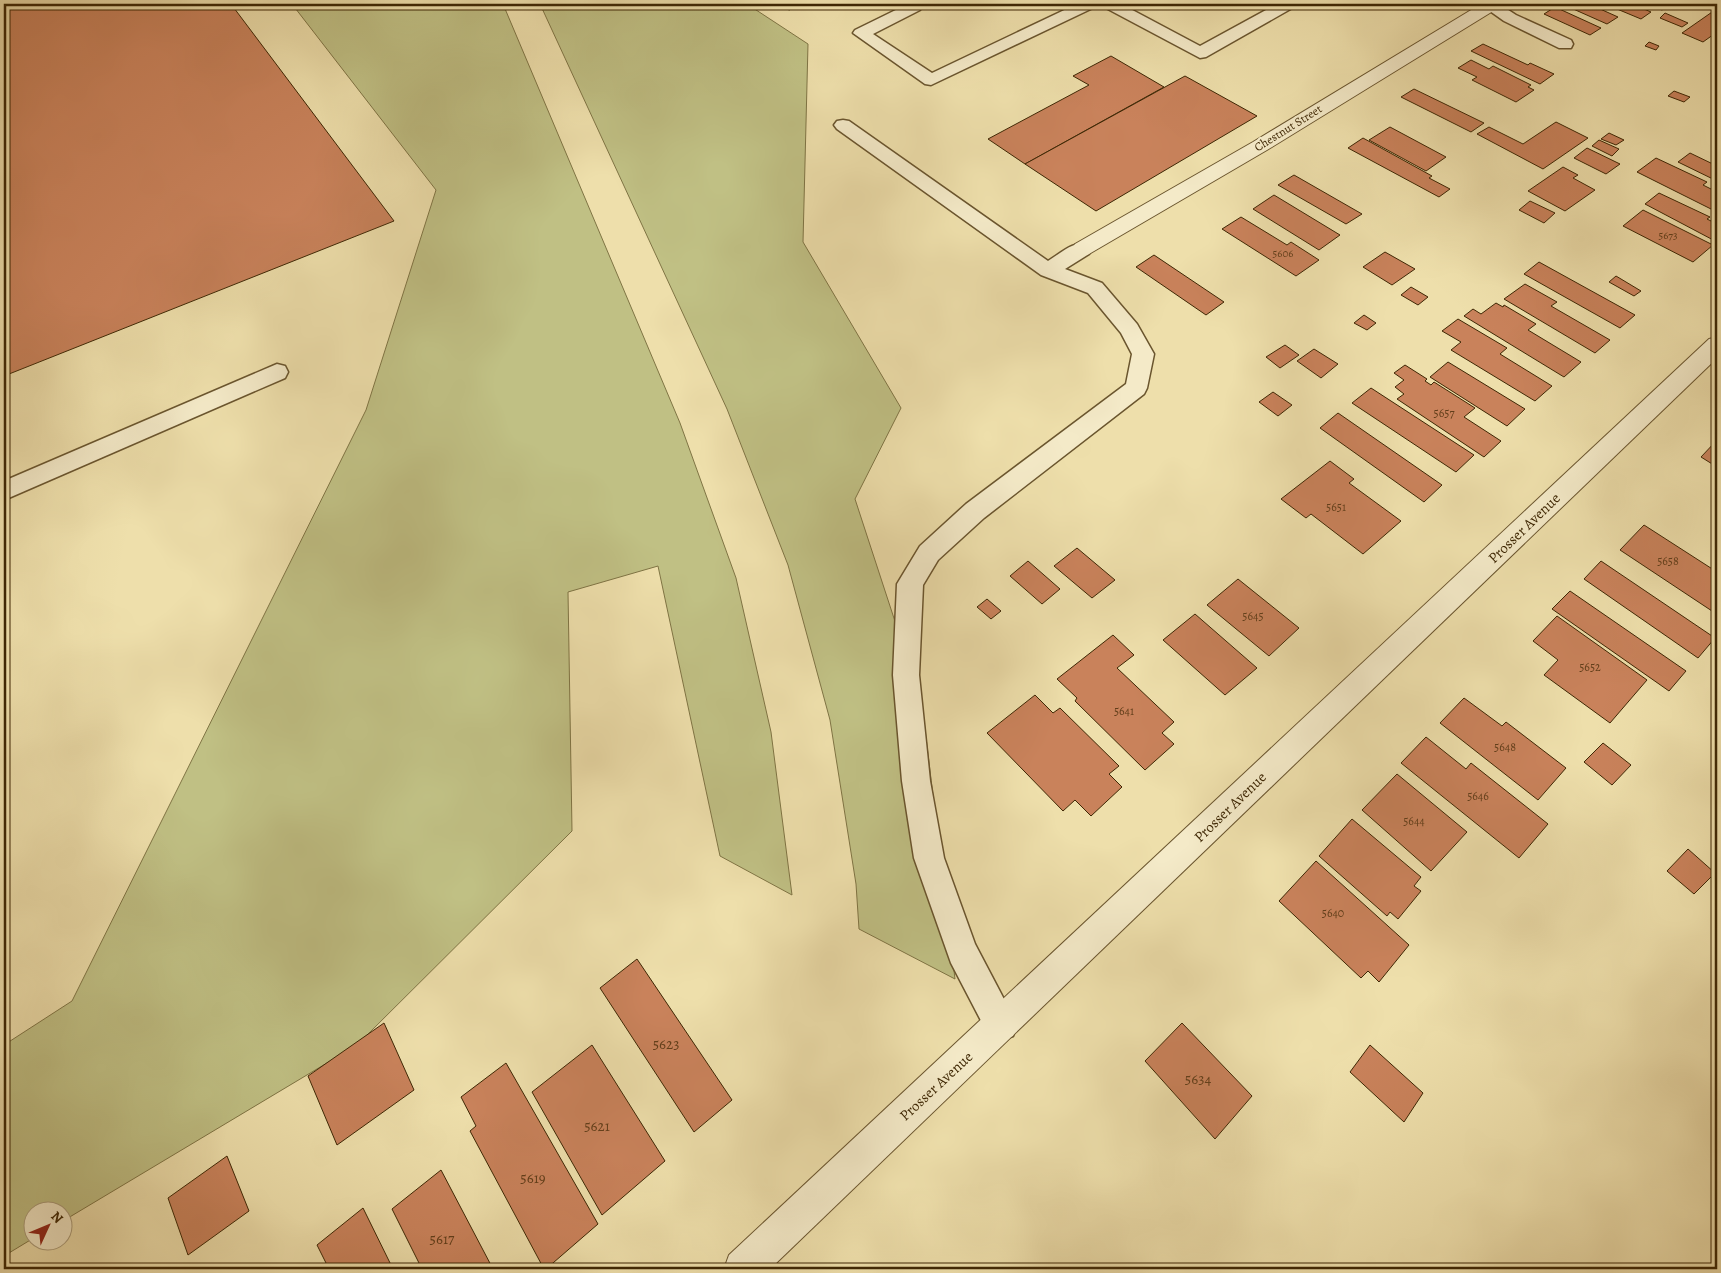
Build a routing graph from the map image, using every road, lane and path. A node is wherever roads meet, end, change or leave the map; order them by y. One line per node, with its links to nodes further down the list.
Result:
1 (1089, 4): 5 (lane)
2 (1110, 4): 3 (lane)
3 (1288, 4)
4 (1490, 4): 6 (lane); 8 (street, Chestnut Street)
5 (914, 7)
6 (1565, 44)
7 (843, 125): 9 (lane)
8 (1082, 249): 9 (lane)
9 (1048, 270): 13 (lane)
10 (1717, 345): 13 (street, Prosser Avenue)
11 (277, 372): 12 (lane)
12 (4, 491)
13 (1002, 1024): 14 (street, Prosser Avenue)
14 (743, 1269)

